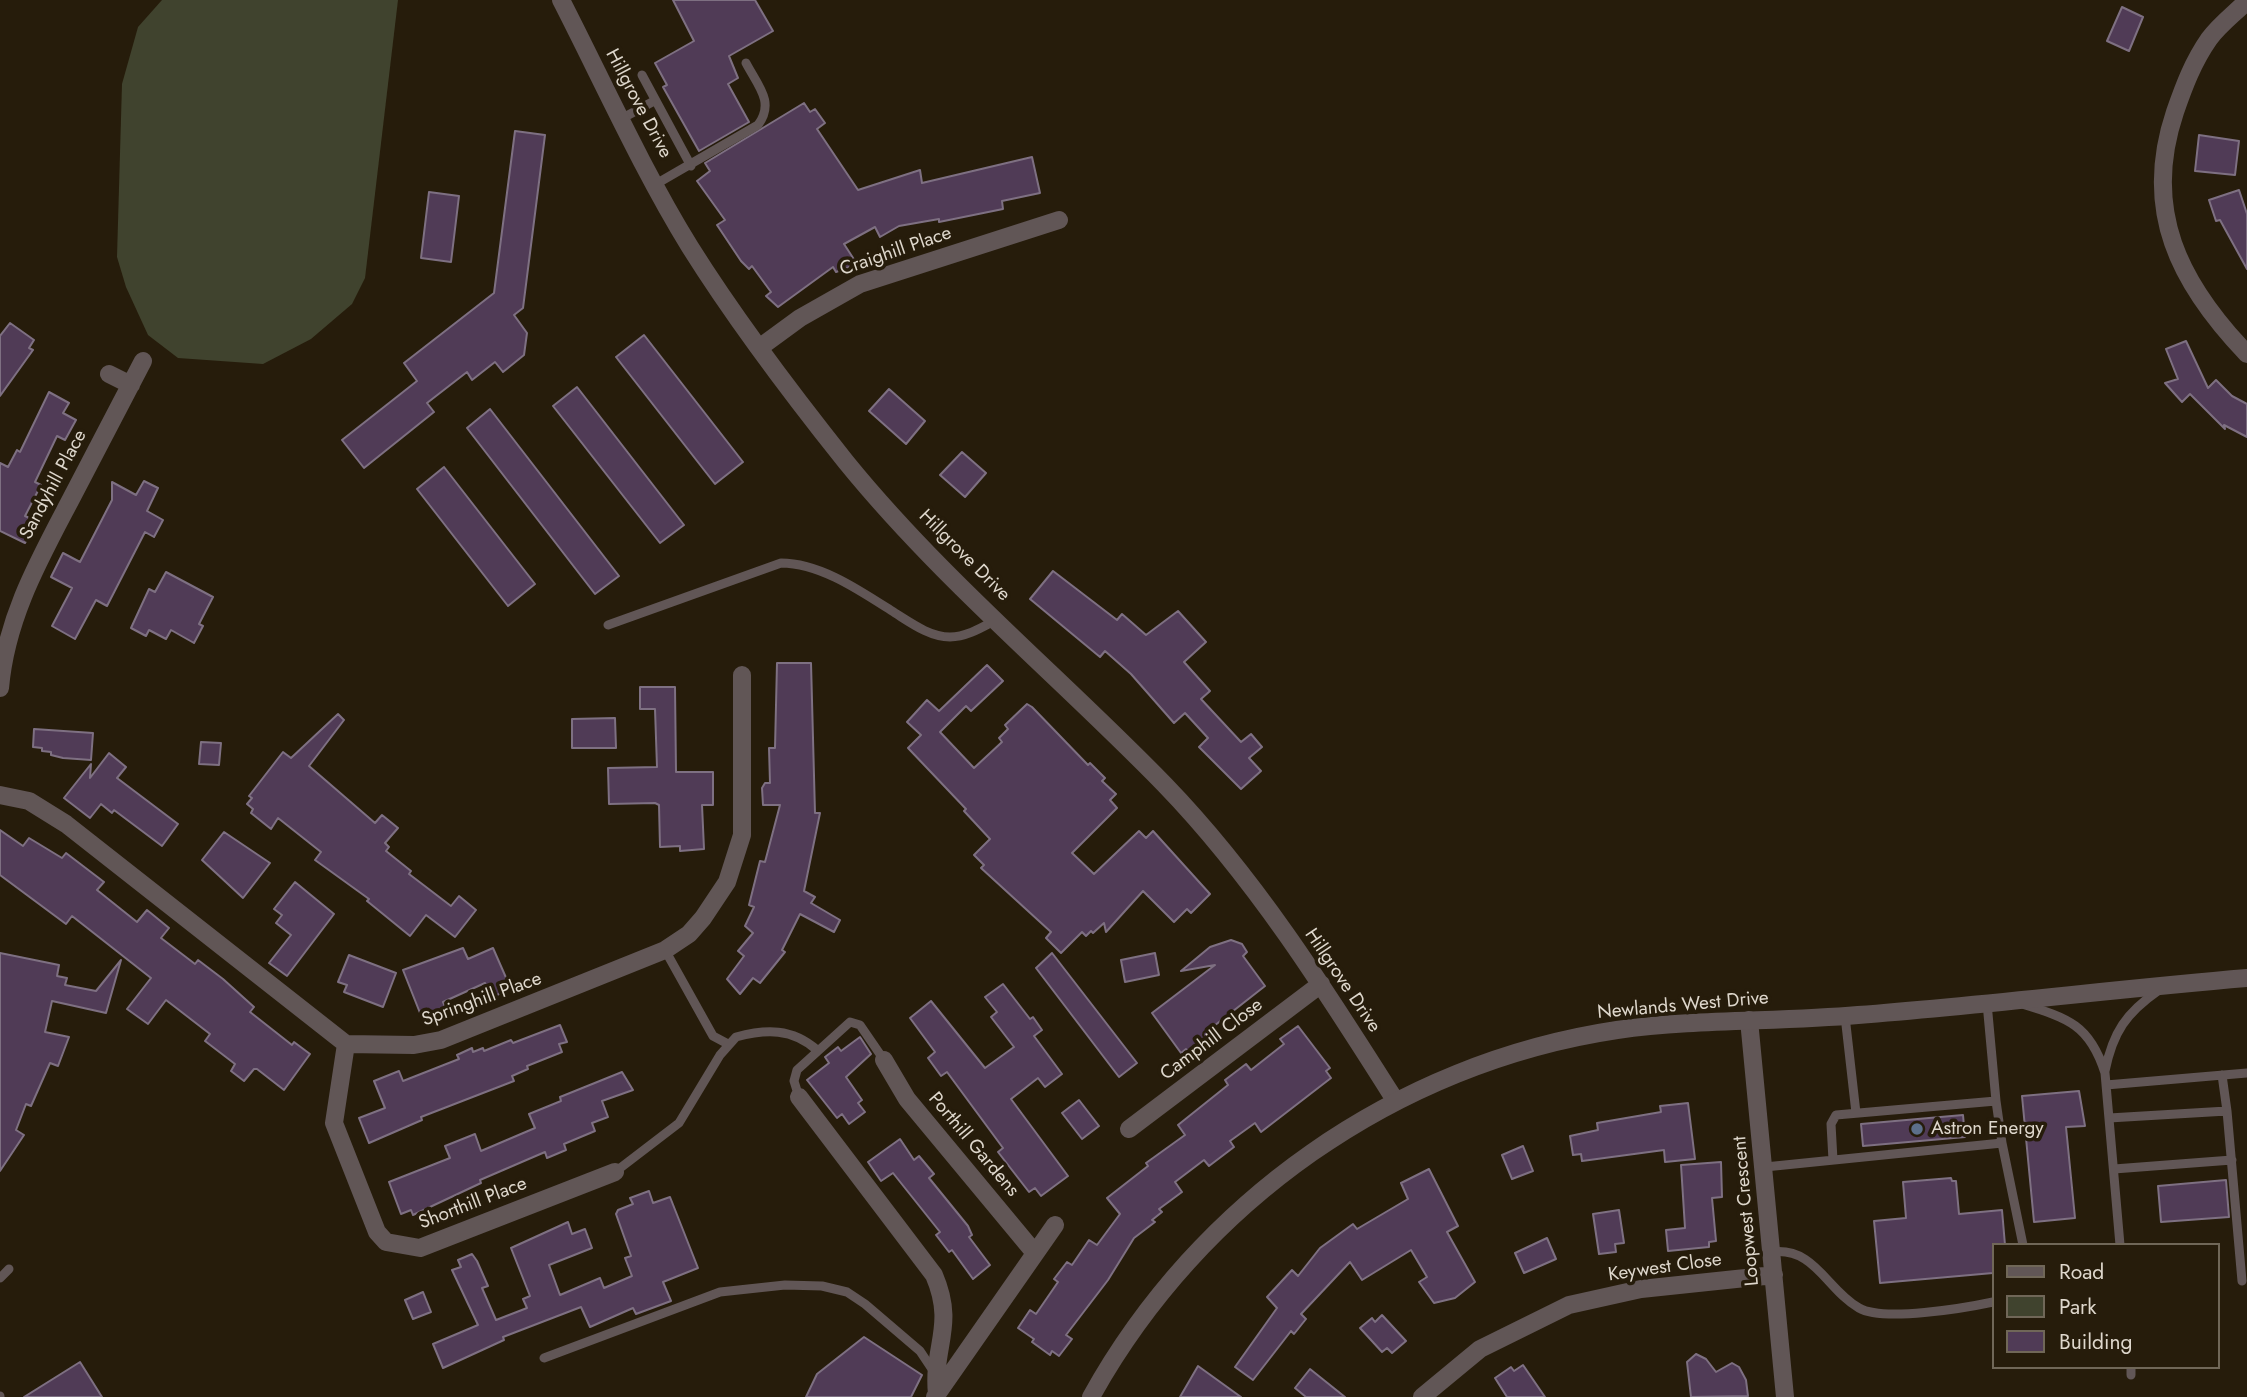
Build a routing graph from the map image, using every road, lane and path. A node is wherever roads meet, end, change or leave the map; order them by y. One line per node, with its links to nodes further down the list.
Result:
1 (561, 0): 6 (street, Hillgrove Drive)
2 (2247, 1): 11 (street)
3 (746, 63): 7 (lane)
4 (642, 75): 5 (lane)
5 (654, 101): 6 (lane); 7 (lane)
6 (621, 119): 8 (street, Hillgrove Drive)
7 (691, 166): 8 (lane)
8 (656, 184): 10 (street, Hillgrove Drive)
9 (1059, 220): 10 (street, Craighill Place)
10 (759, 348): 15 (street, Hillgrove Drive)
11 (2247, 354)
12 (143, 361): 14 (street, Sandyhill Place)
13 (109, 374): 14 (street)
14 (131, 385): 18 (street, Sandyhill Place)
15 (997, 620): 16 (lane); 22 (street, Hillgrove Drive)
16 (608, 625)
17 (741, 674): 20 (street, Springhill Place)
18 (0, 688)
19 (0, 795): 28 (street)
20 (665, 950): 28 (street, Springhill Place); 29 (lane)
21 (2247, 978): 23 (street, Newlands West Drive)
22 (1321, 984): 37 (street, Hillgrove Drive); 42 (street, Camphill Close)
23 (2166, 986): 24 (street, Newlands West Drive); 32 (lane)
24 (2011, 1001): 25 (street, Newlands West Drive); 32 (lane)
25 (1987, 1002): 26 (street, Newlands West Drive); 38 (lane)
26 (1845, 1016): 27 (street, Newlands West Drive); 40 (lane)
27 (1749, 1020): 37 (street, Newlands West Drive); 46 (street, Loopwest Crescent)
28 (345, 1044): 48 (street, Shorthill Place)
29 (728, 1044): 30 (lane); 48 (lane)
30 (817, 1050): 31 (lane); 36 (lane)
31 (884, 1060): 52 (street, Porthill Gardens)
32 (2105, 1073): 35 (lane)
33 (2247, 1073): 34 (lane)
34 (2222, 1075): 35 (lane); 39 (lane)
35 (2106, 1085): 41 (lane)
36 (799, 1097): 60 (street)
37 (1395, 1100): 62 (street, Newlands West Drive)
38 (1996, 1101): 40 (lane); 43 (lane)
39 (2227, 1111): 41 (lane); 45 (lane)
40 (1856, 1113): 44 (lane)
41 (2109, 1118): 47 (lane)
42 (1129, 1129)
43 (2002, 1143): 44 (lane); 50 (lane)
44 (1833, 1160): 46 (lane)
45 (2232, 1160): 47 (lane); 57 (lane)
46 (1765, 1167): 53 (street, Loopwest Crescent)
47 (2113, 1169): 51 (lane)
48 (615, 1172)
49 (1055, 1225): 52 (street)
50 (2023, 1243)
51 (2120, 1243)
52 (1034, 1252): 61 (street)
53 (1772, 1252): 55 (street, Loopwest Crescent); 58 (lane)
54 (9, 1269): 56 (lane)
55 (1774, 1275): 63 (street, Keywest Close); 64 (street, Loopwest Crescent)
56 (0, 1278)
57 (2242, 1281)
58 (1992, 1302)
59 (544, 1358): 60 (lane)
60 (935, 1373): 61 (street)
61 (936, 1396)
62 (1091, 1397)
63 (1422, 1397)
64 (1785, 1397)

